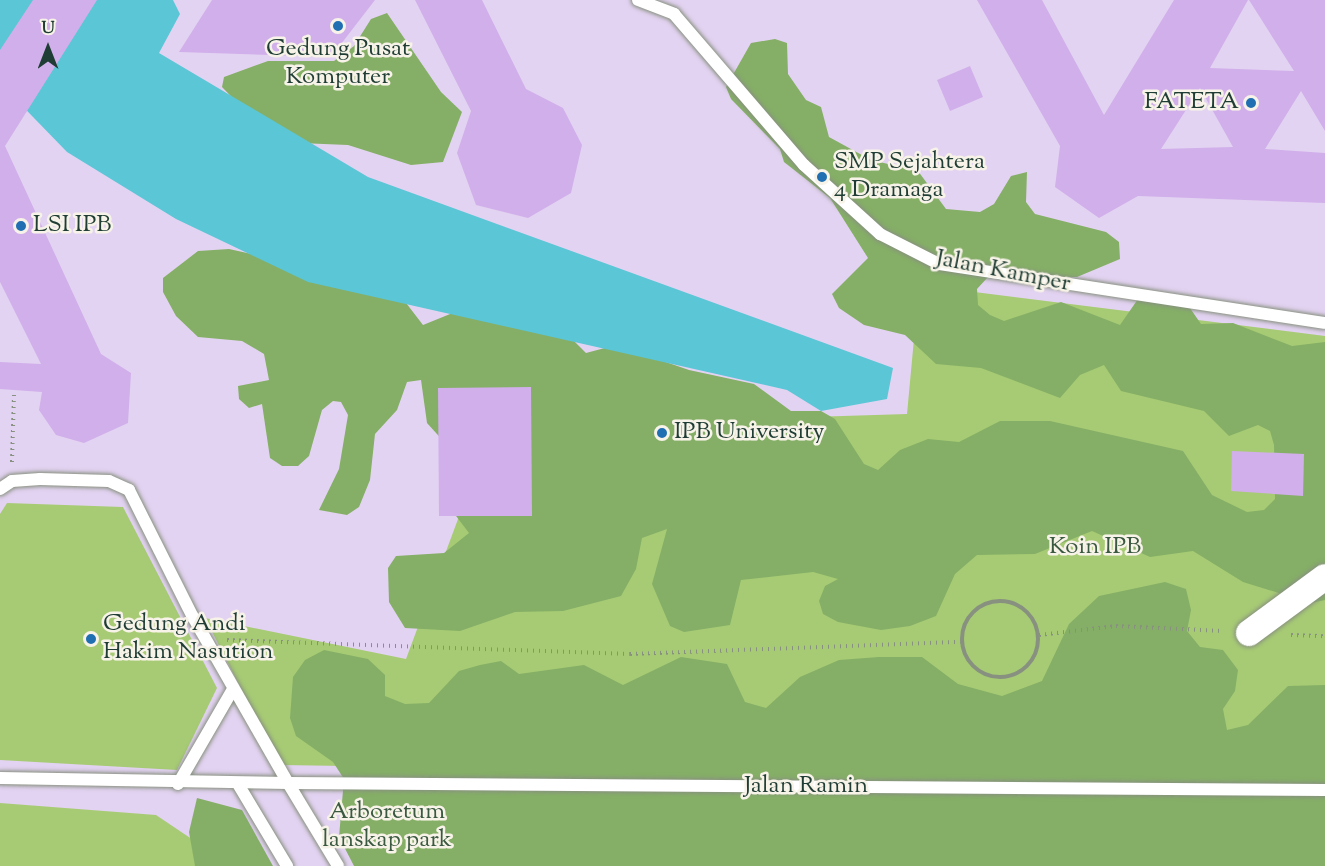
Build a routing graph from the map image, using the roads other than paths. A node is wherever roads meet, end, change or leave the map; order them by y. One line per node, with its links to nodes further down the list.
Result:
1 (639, 0): 2 (lane, Jalan Kamper)
2 (1325, 323)
3 (0, 489): 6 (lane)
4 (1325, 577): 5 (street)
5 (1249, 633)
6 (234, 689): 8 (lane); 9 (lane)
7 (0, 778): 9 (lane, Jalan Ramin)
8 (288, 783): 10 (lane, Jalan Ramin); 11 (lane, Jalan Ramin); 13 (lane)
9 (178, 784): 10 (lane, Jalan Ramin)
10 (238, 784): 12 (lane)
11 (1325, 790)
12 (287, 866)
13 (338, 866)

